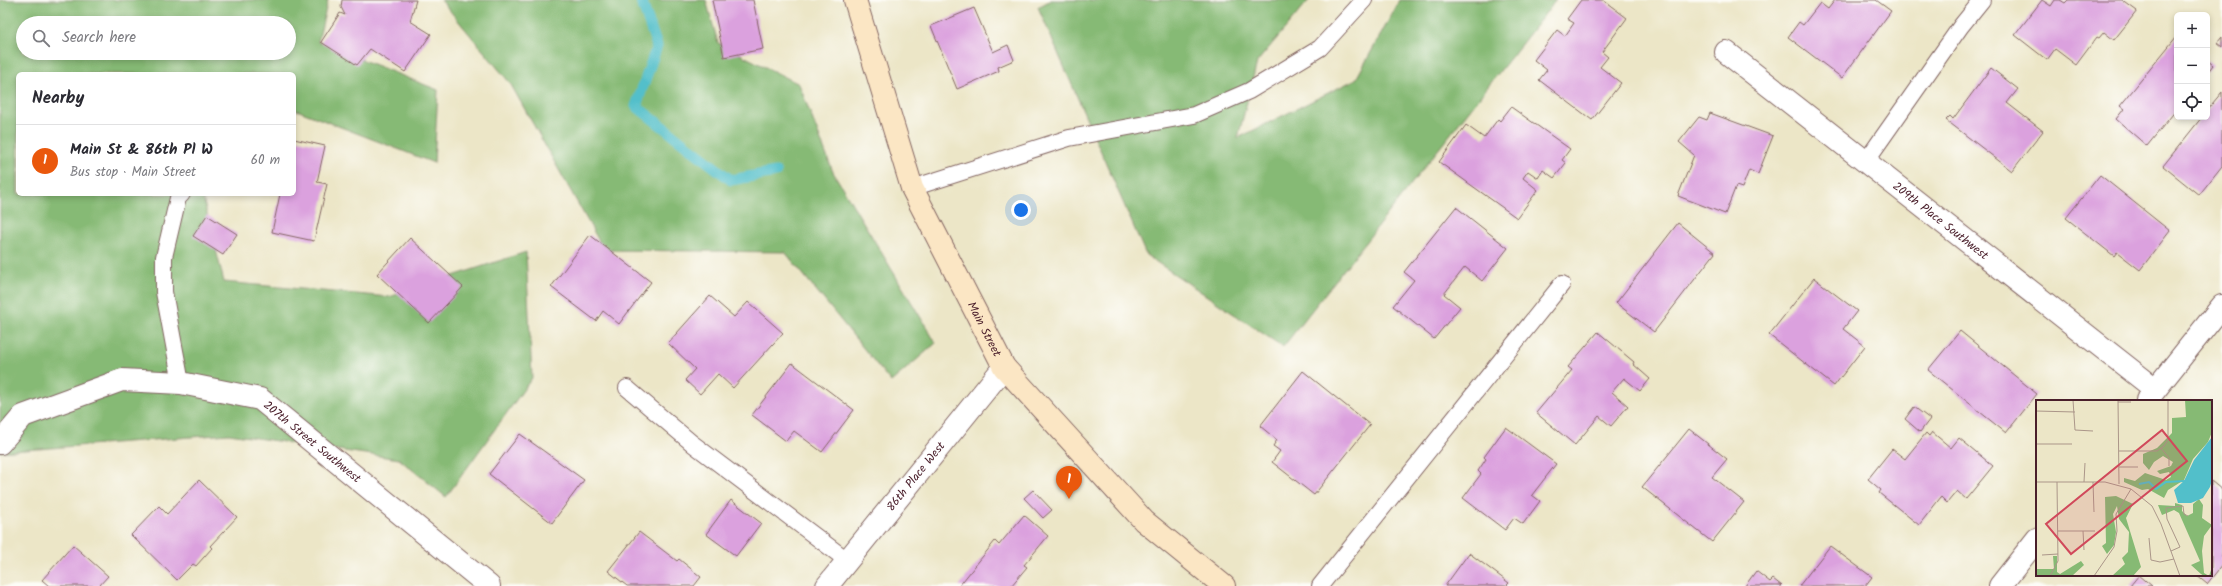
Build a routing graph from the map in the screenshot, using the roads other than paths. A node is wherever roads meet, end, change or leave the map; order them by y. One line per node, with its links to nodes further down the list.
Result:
1 (855, 0): 6 (main road, Main Street)
2 (1364, 0): 6 (lane)
3 (1982, 0): 5 (lane)
4 (1726, 52): 5 (street, 209th Place Southwest)
5 (1866, 161): 13 (street, 209th Place Southwest)
6 (912, 188): 10 (main road, Main Street)
7 (180, 196): 11 (lane)
8 (1562, 284): 20 (lane)
9 (2222, 306): 13 (street)
10 (1004, 367): 16 (street, 86th Place West); 19 (main road, Main Street)
11 (181, 383): 14 (street, 207th Street Southwest); 17 (street, 207th Street Southwest)
12 (627, 388): 16 (lane)
13 (2151, 395)
14 (0, 443)
15 (2036, 540): 21 (street)
16 (848, 561): 18 (street, 86th Place West)
17 (489, 586)
18 (827, 586)
19 (1224, 586)
20 (1320, 586)
21 (2000, 586)

